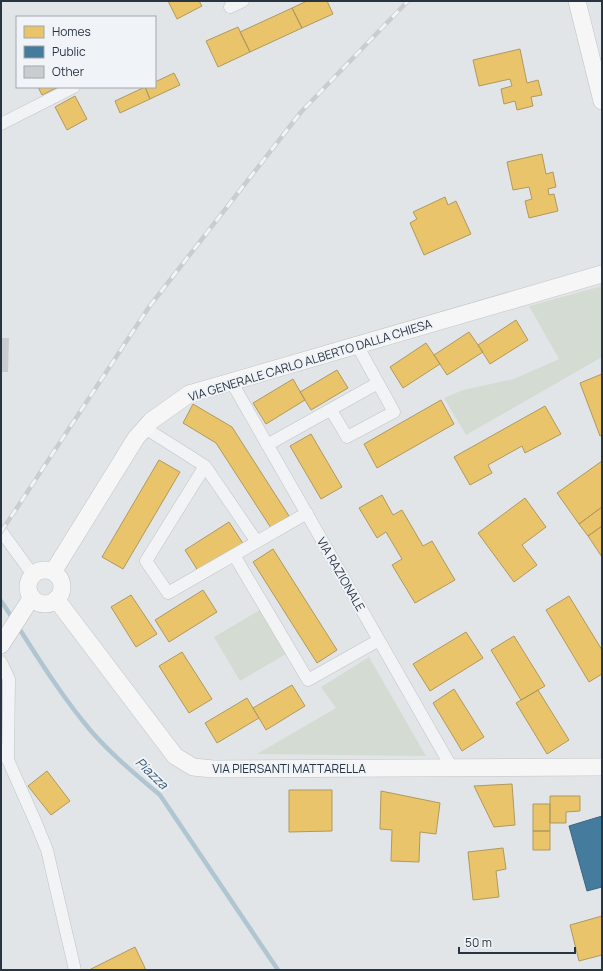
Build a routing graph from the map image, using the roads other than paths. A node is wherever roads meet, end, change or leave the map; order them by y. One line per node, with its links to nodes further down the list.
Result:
1 (243, 1): 3 (street)
2 (577, 1): 5 (street)
3 (230, 8)
4 (72, 88): 6 (street)
5 (602, 101)
6 (1, 124)
7 (602, 274): 8 (street, VIA GENERALE CARLO ALBERTO DALLA CHIESA)
8 (357, 345): 9 (street, VIA GENERALE CARLO ALBERTO DALLA CHIESA); 10 (street)
9 (231, 381): 12 (street, VIA GENERALE CARLO ALBERTO DALLA CHIESA); 13 (street, VIA RAZIONALE)
10 (378, 383): 11 (street); 11 (street)
11 (331, 410): 13 (street)
12 (145, 428): 14 (street); 19 (street, VIA GENERALE CARLO ALBERTO DALLA CHIESA)
13 (267, 445): 15 (street, VIA RAZIONALE)
14 (206, 466): 17 (street); 18 (street)
15 (307, 514): 17 (street); 23 (street, VIA RAZIONALE)
16 (1, 531): 20 (street)
17 (257, 542): 18 (street)
18 (234, 555): 23 (street)
19 (53, 572): 20 (street); 21 (street)
20 (33, 575): 22 (street)
21 (56, 599): 22 (street); 28 (street, VIA PIERSANTI MATTARELLA)
22 (28, 604): 24 (street)
23 (379, 640): 28 (street, VIA RAZIONALE)
24 (3, 642)
25 (1, 662): 26 (street)
26 (4, 756): 29 (street)
27 (602, 767): 28 (street, VIA PIERSANTI MATTARELLA)
28 (452, 768)
29 (75, 970)

